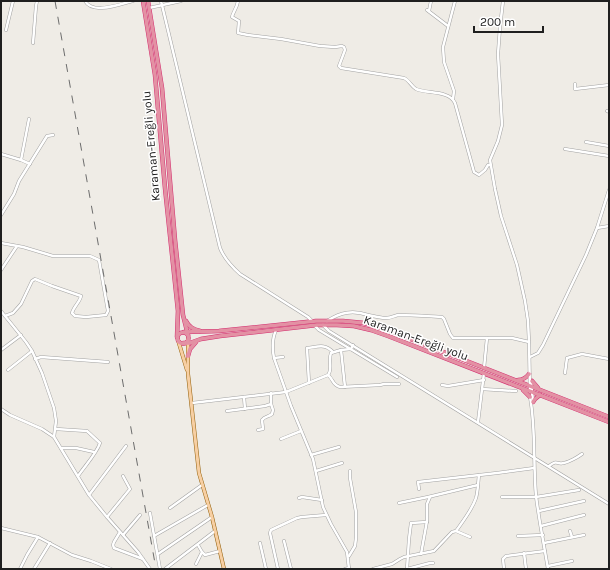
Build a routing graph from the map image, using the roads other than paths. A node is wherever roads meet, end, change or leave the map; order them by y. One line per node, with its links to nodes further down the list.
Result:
1 (13, 1): 15 (street)
2 (37, 1): 16 (street)
3 (85, 1): 4 (street)
4 (133, 1)
5 (143, 1): 49 (highway, Karaman-Ereğli yolu)
6 (148, 1): 13 (highway, Karaman-Ereğli yolu)
7 (181, 1): 12 (street)
8 (238, 1): 19 (street)
9 (431, 1): 14 (street)
10 (455, 1): 14 (street)
11 (503, 1): 29 (street)
12 (162, 3): 13 (street); 40 (street)
13 (149, 8): 38 (highway, Karaman-Ereğli yolu)
14 (448, 26): 19 (street)
15 (6, 30)
16 (33, 42)
17 (575, 84): 18 (street)
18 (609, 85)
19 (453, 99): 29 (street)
20 (29, 119): 27 (street)
21 (52, 135): 28 (street)
22 (586, 142): 23 (street)
23 (609, 146)
24 (565, 149): 26 (street)
25 (1, 154): 27 (street)
26 (609, 156)
27 (21, 160): 28 (street)
28 (30, 164): 31 (street)
29 (490, 165): 51 (street)
30 (609, 190): 33 (street)
31 (1, 215)
32 (609, 226): 33 (street)
33 (596, 228): 60 (street)
34 (1, 243): 35 (street)
35 (17, 246): 36 (street); 39 (street)
36 (1, 270)
37 (1, 311): 39 (street)
38 (183, 315): 45 (highway); 47 (highway, Karaman-Ereğli yolu)
39 (5, 316): 46 (street)
40 (313, 321): 41 (highway, Karaman-Ereğli yolu); 45 (highway, Karaman-Ereğli yolu)
41 (327, 321): 48 (street); 65 (highway, Karaman-Ereğli yolu)
42 (315, 325): 43 (highway, Karaman-Ereğli yolu); 44 (highway, Karaman-Ereğli yolu); 55 (street)
43 (322, 325): 52 (street); 67 (highway, Karaman-Ereğli yolu)
44 (276, 329): 50 (highway, Karaman-Ereğli yolu); 61 (street)
45 (209, 332): 47 (highway, Karaman-Ereğli yolu)
46 (21, 334): 53 (street); 56 (street)
47 (187, 337): 49 (highway); 49 (highway); 50 (highway, Karaman-Ereğli yolu); 58 (main road)
48 (487, 338): 51 (street); 65 (street)
49 (178, 339): 69 (main road)
50 (201, 340): 58 (highway)
51 (529, 342): 60 (street)
52 (353, 345): 55 (street); 97 (street)
53 (1, 350)
54 (342, 350): 55 (street); 57 (street); 79 (street)
55 (350, 350): 72 (street)
56 (32, 351): 62 (street); 66 (street)
57 (333, 352): 71 (street); 76 (street)
58 (188, 356): 69 (main road)
59 (283, 357): 61 (street)
60 (530, 357): 70 (street)
61 (274, 358): 85 (street)
62 (35, 359): 64 (street); 99 (street)
63 (609, 359): 68 (street)
64 (108, 362)
65 (484, 368): 74 (highway, Karaman-Ereğli yolu)
66 (8, 370)
67 (484, 373): 73 (street); 81 (highway, Karaman-Ereğli yolu)
68 (565, 373)
69 (188, 374): 90 (main road)
70 (529, 374): 74 (highway); 75 (street); 80 (street)
71 (328, 376): 76 (street); 79 (street)
72 (397, 377)
73 (484, 380): 78 (street); 82 (street)
74 (515, 380): 80 (highway, Karaman-Ereğli yolu)
75 (532, 381): 80 (street); 87 (highway)
76 (310, 383): 85 (street)
77 (400, 384): 79 (street)
78 (442, 385)
79 (345, 386)
80 (531, 386): 84 (street); 87 (highway, Karaman-Ereğli yolu)
81 (519, 387): 84 (highway, Karaman-Ereğli yolu); 89 (highway)
82 (482, 389): 83 (street); 97 (street)
83 (516, 391)
84 (531, 391): 87 (highway, Karaman-Ereğli yolu); 89 (street); 92 (street)
85 (286, 392): 86 (street); 101 (street)
86 (271, 393): 88 (street); 91 (street)
87 (540, 393): 92 (highway); 96 (highway, Karaman-Ereğli yolu); 98 (highway, Karaman-Ereğli yolu)
88 (244, 397): 90 (street); 93 (street)
89 (530, 397): 92 (street)
90 (192, 403): 119 (main road)
91 (271, 404): 93 (street); 100 (street)
92 (532, 404): 110 (street)
93 (246, 409): 95 (street)
94 (1, 410): 102 (street)
95 (227, 411)
96 (609, 417)
97 (478, 422): 110 (street)
98 (609, 422)
99 (56, 430): 102 (street); 107 (street)
100 (258, 430)
101 (301, 431): 103 (street); 109 (street)
102 (54, 437): 106 (street)
103 (281, 438)
104 (126, 446): 123 (street)
105 (339, 447): 109 (street)
106 (61, 448): 107 (street); 117 (street)
107 (94, 452): 117 (street)
108 (582, 454): 112 (street)
109 (311, 455): 114 (street)
110 (535, 458): 112 (street); 113 (street)
111 (342, 463): 114 (street)
112 (549, 466): 132 (street)
113 (534, 468): 116 (street); 124 (street)
114 (316, 471): 128 (street)
115 (350, 471): 167 (street)
116 (479, 475): 120 (street); 121 (street)
117 (78, 476): 123 (street)
118 (123, 476): 139 (street)
119 (202, 485): 131 (main road); 133 (street)
120 (478, 485): 125 (street); 145 (street)
121 (419, 489)
122 (579, 490): 124 (street)
123 (89, 495): 139 (street)
124 (536, 496): 126 (street); 134 (street)
125 (430, 497): 130 (street); 141 (street)
126 (502, 497)
127 (299, 498): 128 (street)
128 (322, 500): 137 (street)
129 (584, 501): 134 (street)
130 (399, 503)
131 (209, 504): 140 (main road); 151 (street)
132 (609, 504)
133 (170, 508)
134 (539, 511): 142 (street)
135 (150, 513): 151 (street)
136 (140, 515): 148 (street)
137 (326, 515): 167 (street); 184 (street)
138 (584, 515): 142 (street)
139 (107, 517): 147 (street)
140 (212, 517): 144 (main road); 165 (street)
141 (427, 522): 166 (street); 168 (street)
142 (541, 526): 149 (street)
143 (1, 528): 155 (street)
144 (216, 531): 160 (street); 161 (main road)
145 (456, 531): 153 (street); 166 (street)
146 (570, 531): 154 (street)
147 (120, 532): 148 (street); 169 (street)
148 (123, 535): 169 (street)
149 (542, 535): 152 (street); 159 (street)
150 (584, 535): 154 (street)
151 (154, 536): 165 (street)
152 (518, 536)
153 (470, 537)
154 (572, 537): 159 (street)
155 (38, 538): 157 (street); 176 (street)
156 (284, 541): 185 (street)
157 (50, 543): 173 (street); 177 (street)
158 (260, 543): 183 (street)
159 (544, 543): 162 (street)
160 (198, 545): 163 (street); 181 (street)
161 (220, 551): 163 (street); 182 (main road)
162 (545, 551): 164 (street); 175 (street)
163 (202, 552): 172 (street)
164 (524, 553): 189 (street); 190 (street)
165 (158, 554): 180 (street)
166 (421, 554): 168 (street)
167 (348, 556): 174 (street)
168 (408, 557): 187 (street); 188 (street)
169 (144, 560): 179 (street)
170 (572, 561): 175 (street)
171 (433, 563): 188 (street)
172 (196, 564)
173 (103, 568): 178 (street)
174 (349, 568): 186 (street)
175 (548, 568)
176 (20, 569)
177 (34, 569)
178 (111, 569)
179 (150, 569)
180 (160, 569)
181 (165, 569)
182 (224, 569)
183 (266, 569)
184 (278, 569)
185 (292, 569)
186 (345, 569)
187 (373, 569)
188 (407, 569)
189 (504, 569)
190 (526, 569)

